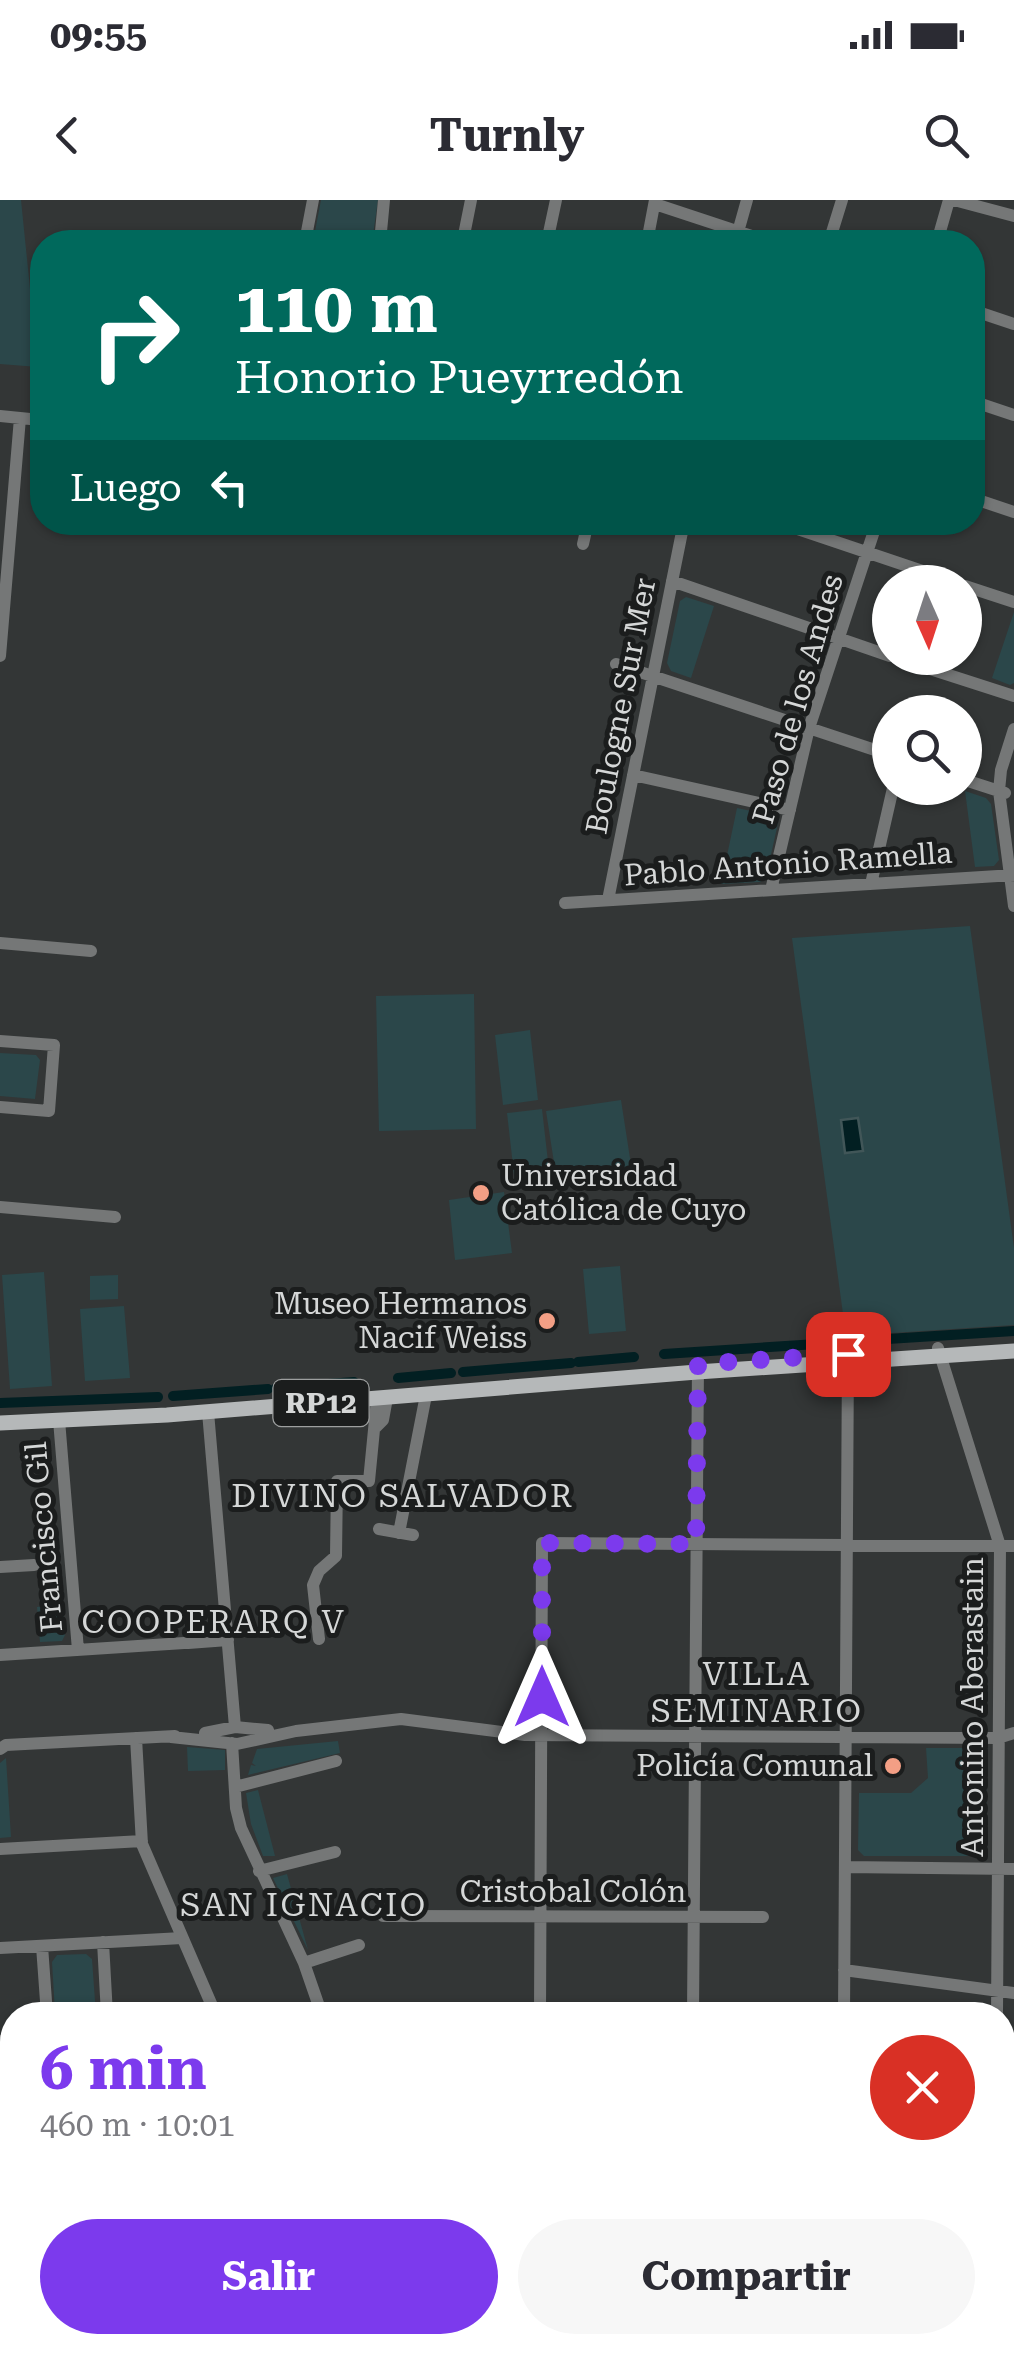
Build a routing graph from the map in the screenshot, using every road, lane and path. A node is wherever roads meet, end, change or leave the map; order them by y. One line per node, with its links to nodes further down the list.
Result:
1 (313, 200): 10 (street)
2 (384, 200): 11 (street)
3 (472, 200): 12 (street)
4 (556, 200): 13 (street)
5 (748, 200): 16 (street)
6 (842, 200): 17 (street)
7 (951, 200): 9 (street); 18 (street)
8 (655, 202): 14 (street); 15 (street)
9 (1014, 216)
10 (307, 230)
11 (381, 230)
12 (465, 230)
13 (550, 230)
14 (649, 230)
15 (732, 230)
16 (739, 230)
17 (833, 230)
18 (941, 230)
19 (985, 314): 20 (street)
20 (1014, 324)
21 (985, 406): 23 (street)
22 (0, 416): 24 (street)
23 (1014, 416)
24 (20, 418): 25 (street); 40 (street)
25 (30, 419)
26 (985, 502): 27 (street)
27 (1014, 512)
28 (585, 535): 32 (street)
29 (681, 535): 35 (street, Boulogne Sur Mer)
30 (815, 535): 33 (street)
31 (873, 535): 33 (street, Paso de los Andes)
32 (583, 544)
33 (867, 553): 34 (street); 38 (street, Paso de los Andes)
34 (903, 565)
35 (672, 581): 38 (street); 43 (street, Boulogne Sur Mer)
36 (982, 592): 37 (street)
37 (1014, 602)
38 (839, 639): 39 (street); 45 (street, Paso de los Andes)
39 (872, 650)
40 (0, 656)
41 (616, 664): 43 (street)
42 (949, 675): 44 (street)
43 (652, 676): 45 (street); 48 (street, Boulogne Sur Mer)
44 (1014, 696)
45 (809, 728): 47 (street); 52 (street, Paso de los Andes)
46 (1014, 730): 50 (street)
47 (872, 749)
48 (632, 776): 52 (street); 57 (street, Boulogne Sur Mer)
49 (982, 786): 50 (street)
50 (1003, 793): 53 (street); 54 (street)
51 (889, 805): 55 (street)
52 (790, 810): 56 (street, Paso de los Andes)
53 (1014, 842)
54 (1012, 875): 55 (street, Pablo Antonio Ramella); 59 (street)
55 (871, 884): 56 (street, Pablo Antonio Ramella)
56 (771, 890): 57 (street, Pablo Antonio Ramella)
57 (608, 900): 58 (street, Pablo Antonio Ramella)
58 (565, 903)
59 (1014, 906)
60 (0, 943): 61 (street)
61 (91, 950)
62 (0, 1041): 63 (street)
63 (0, 1107)
64 (0, 1207): 65 (street)
65 (115, 1217)
66 (1014, 1342): 68 (main road, RP12)
67 (1014, 1351): 68 (main road, RP12)
68 (939, 1352): 69 (main road, RP12); 80 (street, Antonino Aberastain)
69 (848, 1358): 70 (main road, RP12); 79 (street)
70 (697, 1368): 71 (main road, RP12); 74 (main road, RP12); 78 (street)
71 (426, 1395): 72 (main road, RP12); 77 (street)
72 (382, 1398): 73 (main road, RP12); 83 (street)
73 (208, 1412): 75 (main road, RP12); 84 (street)
74 (0, 1414)
75 (59, 1420): 76 (main road, RP12); 85 (street, Francisco Gil)
76 (0, 1423)
77 (379, 1529)
78 (696, 1544): 79 (street); 88 (street); 89 (street)
79 (848, 1545): 80 (street); 92 (street)
80 (1007, 1546): 93 (street, Antonino Aberastain)
81 (34, 1565): 82 (street)
82 (0, 1567)
83 (320, 1639)
84 (228, 1640): 85 (street); 90 (street)
85 (78, 1650): 86 (street)
86 (0, 1655)
87 (1014, 1734): 93 (street)
88 (541, 1735): 89 (street); 90 (street); 105 (street)
89 (695, 1736): 92 (street); 106 (street)
90 (236, 1737): 91 (street); 96 (street)
91 (136, 1738): 94 (street); 97 (street)
92 (846, 1738): 93 (street); 100 (street)
93 (998, 1738): 101 (street, Antonino Aberastain)
94 (0, 1749)
95 (336, 1762): 96 (street)
96 (235, 1782): 103 (street)
97 (142, 1840): 98 (street); 108 (street)
98 (0, 1849)
99 (336, 1852): 103 (street)
100 (845, 1867): 101 (street); 114 (street)
101 (998, 1869): 102 (street); 115 (street, Antonino Aberastain)
102 (1014, 1869)
103 (258, 1871): 113 (street)
104 (383, 1916): 105 (street, Cristobal Colón)
105 (540, 1916): 106 (street, Cristobal Colón); 121 (street)
106 (694, 1917): 107 (street, Cristobal Colón); 122 (street)
107 (763, 1917)
108 (182, 1938): 109 (street); 119 (street)
109 (102, 1942): 111 (street); 118 (street)
110 (359, 1945): 113 (street)
111 (42, 1946): 112 (street); 117 (street)
112 (0, 1948)
113 (304, 1963): 120 (street)
114 (844, 1970): 115 (street); 123 (street)
115 (997, 1991): 116 (street); 124 (street, Antonino Aberastain)
116 (1014, 1993)
117 (46, 2002)
118 (106, 2002)
119 (209, 2002)
120 (318, 2002)
121 (540, 2002)
122 (693, 2002)
123 (844, 2002)
124 (997, 2002)

